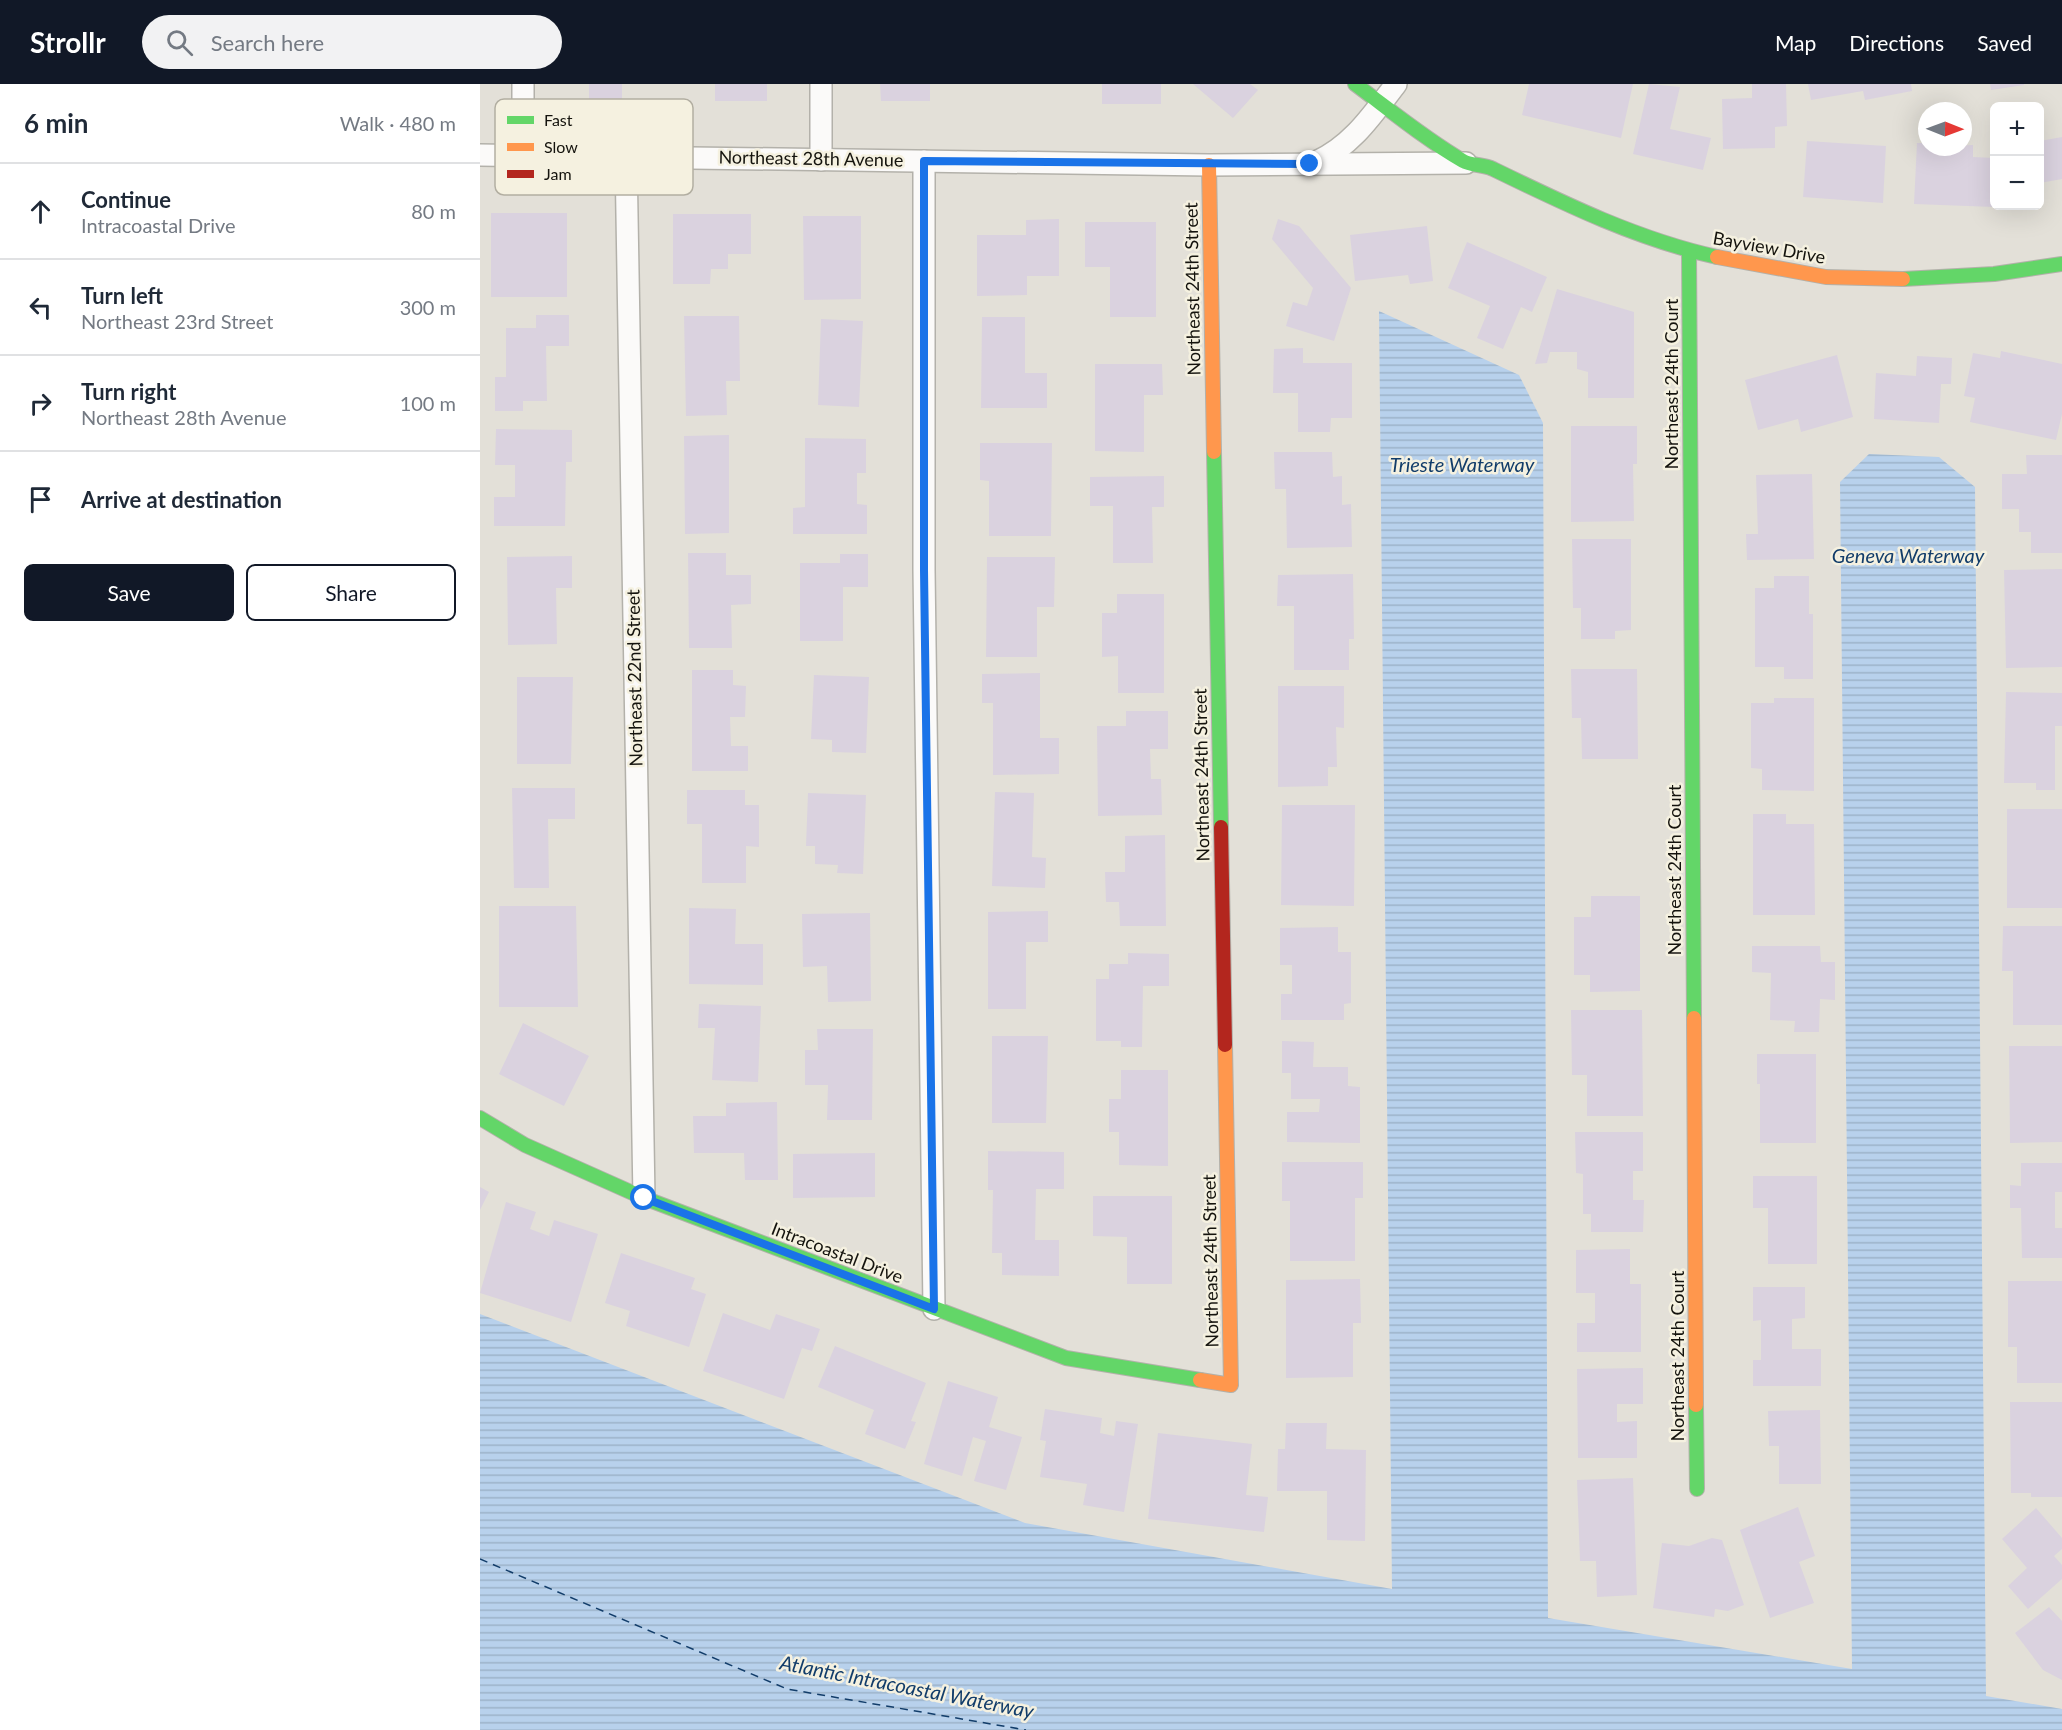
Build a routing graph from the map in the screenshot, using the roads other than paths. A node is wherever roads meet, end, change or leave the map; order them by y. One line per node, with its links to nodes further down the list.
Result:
1 (821, 84): 8 (street)
2 (1355, 84): 3 (street, Bayview Drive)
3 (1392, 90): 7 (street, Bayview Drive); 10 (street)
4 (480, 155): 5 (street, Northeast 28th Avenue)
5 (495, 155)
6 (693, 158): 8 (street, Northeast 28th Avenue)
7 (1476, 158): 10 (street, Northeast 28th Avenue); 13 (street, Bayview Drive)
8 (821, 160): 9 (street, Northeast 28th Avenue)
9 (924, 161): 11 (street, Northeast 28th Avenue); 17 (street)
10 (1310, 164): 11 (street, Northeast 28th Avenue)
11 (1209, 165): 18 (street, Northeast 24th Street)
12 (627, 195): 16 (street, Northeast 22nd Street)
13 (1689, 251): 14 (street, Bayview Drive); 19 (street, Northeast 24th Court)
14 (2062, 264)
15 (480, 1118): 16 (street, Intracoastal Drive)
16 (644, 1198): 17 (street, Intracoastal Drive)
17 (934, 1309): 18 (street, Intracoastal Drive)
18 (1231, 1385)
19 (1696, 1488)

